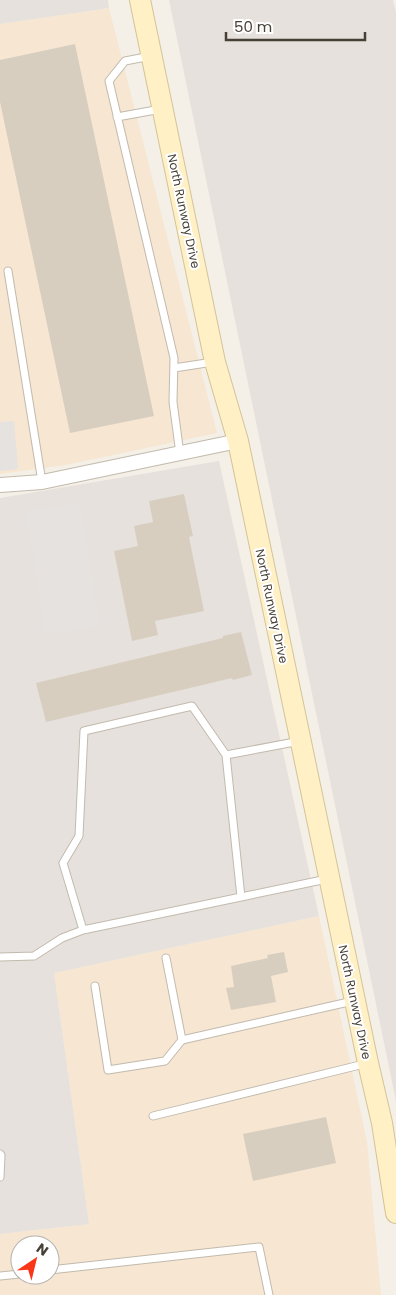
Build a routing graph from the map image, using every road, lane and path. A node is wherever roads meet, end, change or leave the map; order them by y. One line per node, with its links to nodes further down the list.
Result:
1 (140, 0): 2 (street, North Runway Drive)
2 (152, 56): 3 (street, North Runway Drive); 4 (lane)
3 (163, 108): 4 (lane); 6 (street, North Runway Drive)
4 (117, 117): 7 (lane)
5 (8, 271): 10 (lane)
6 (215, 362): 7 (lane); 8 (street, North Runway Drive)
7 (174, 368): 9 (lane)
8 (238, 441): 9 (street); 12 (street, North Runway Drive)
9 (180, 454): 10 (street)
10 (42, 482): 11 (street)
11 (0, 485)
12 (300, 741): 13 (lane); 14 (street, North Runway Drive)
13 (226, 755): 15 (lane); 16 (lane)
14 (330, 879): 15 (lane); 20 (street, North Runway Drive)
15 (241, 897): 16 (lane)
16 (84, 930): 17 (lane)
17 (0, 957)
18 (166, 958): 21 (lane)
19 (95, 986): 21 (lane)
20 (355, 1000): 21 (lane); 22 (street, North Runway Drive)
21 (182, 1040)
22 (368, 1062): 23 (lane); 24 (street, North Runway Drive)
23 (153, 1116)
24 (389, 1122): 27 (street, North Runway Drive)
25 (0, 1154): 26 (lane)
26 (0, 1178)
27 (396, 1213)
28 (60, 1269): 29 (lane)
29 (268, 1295)

